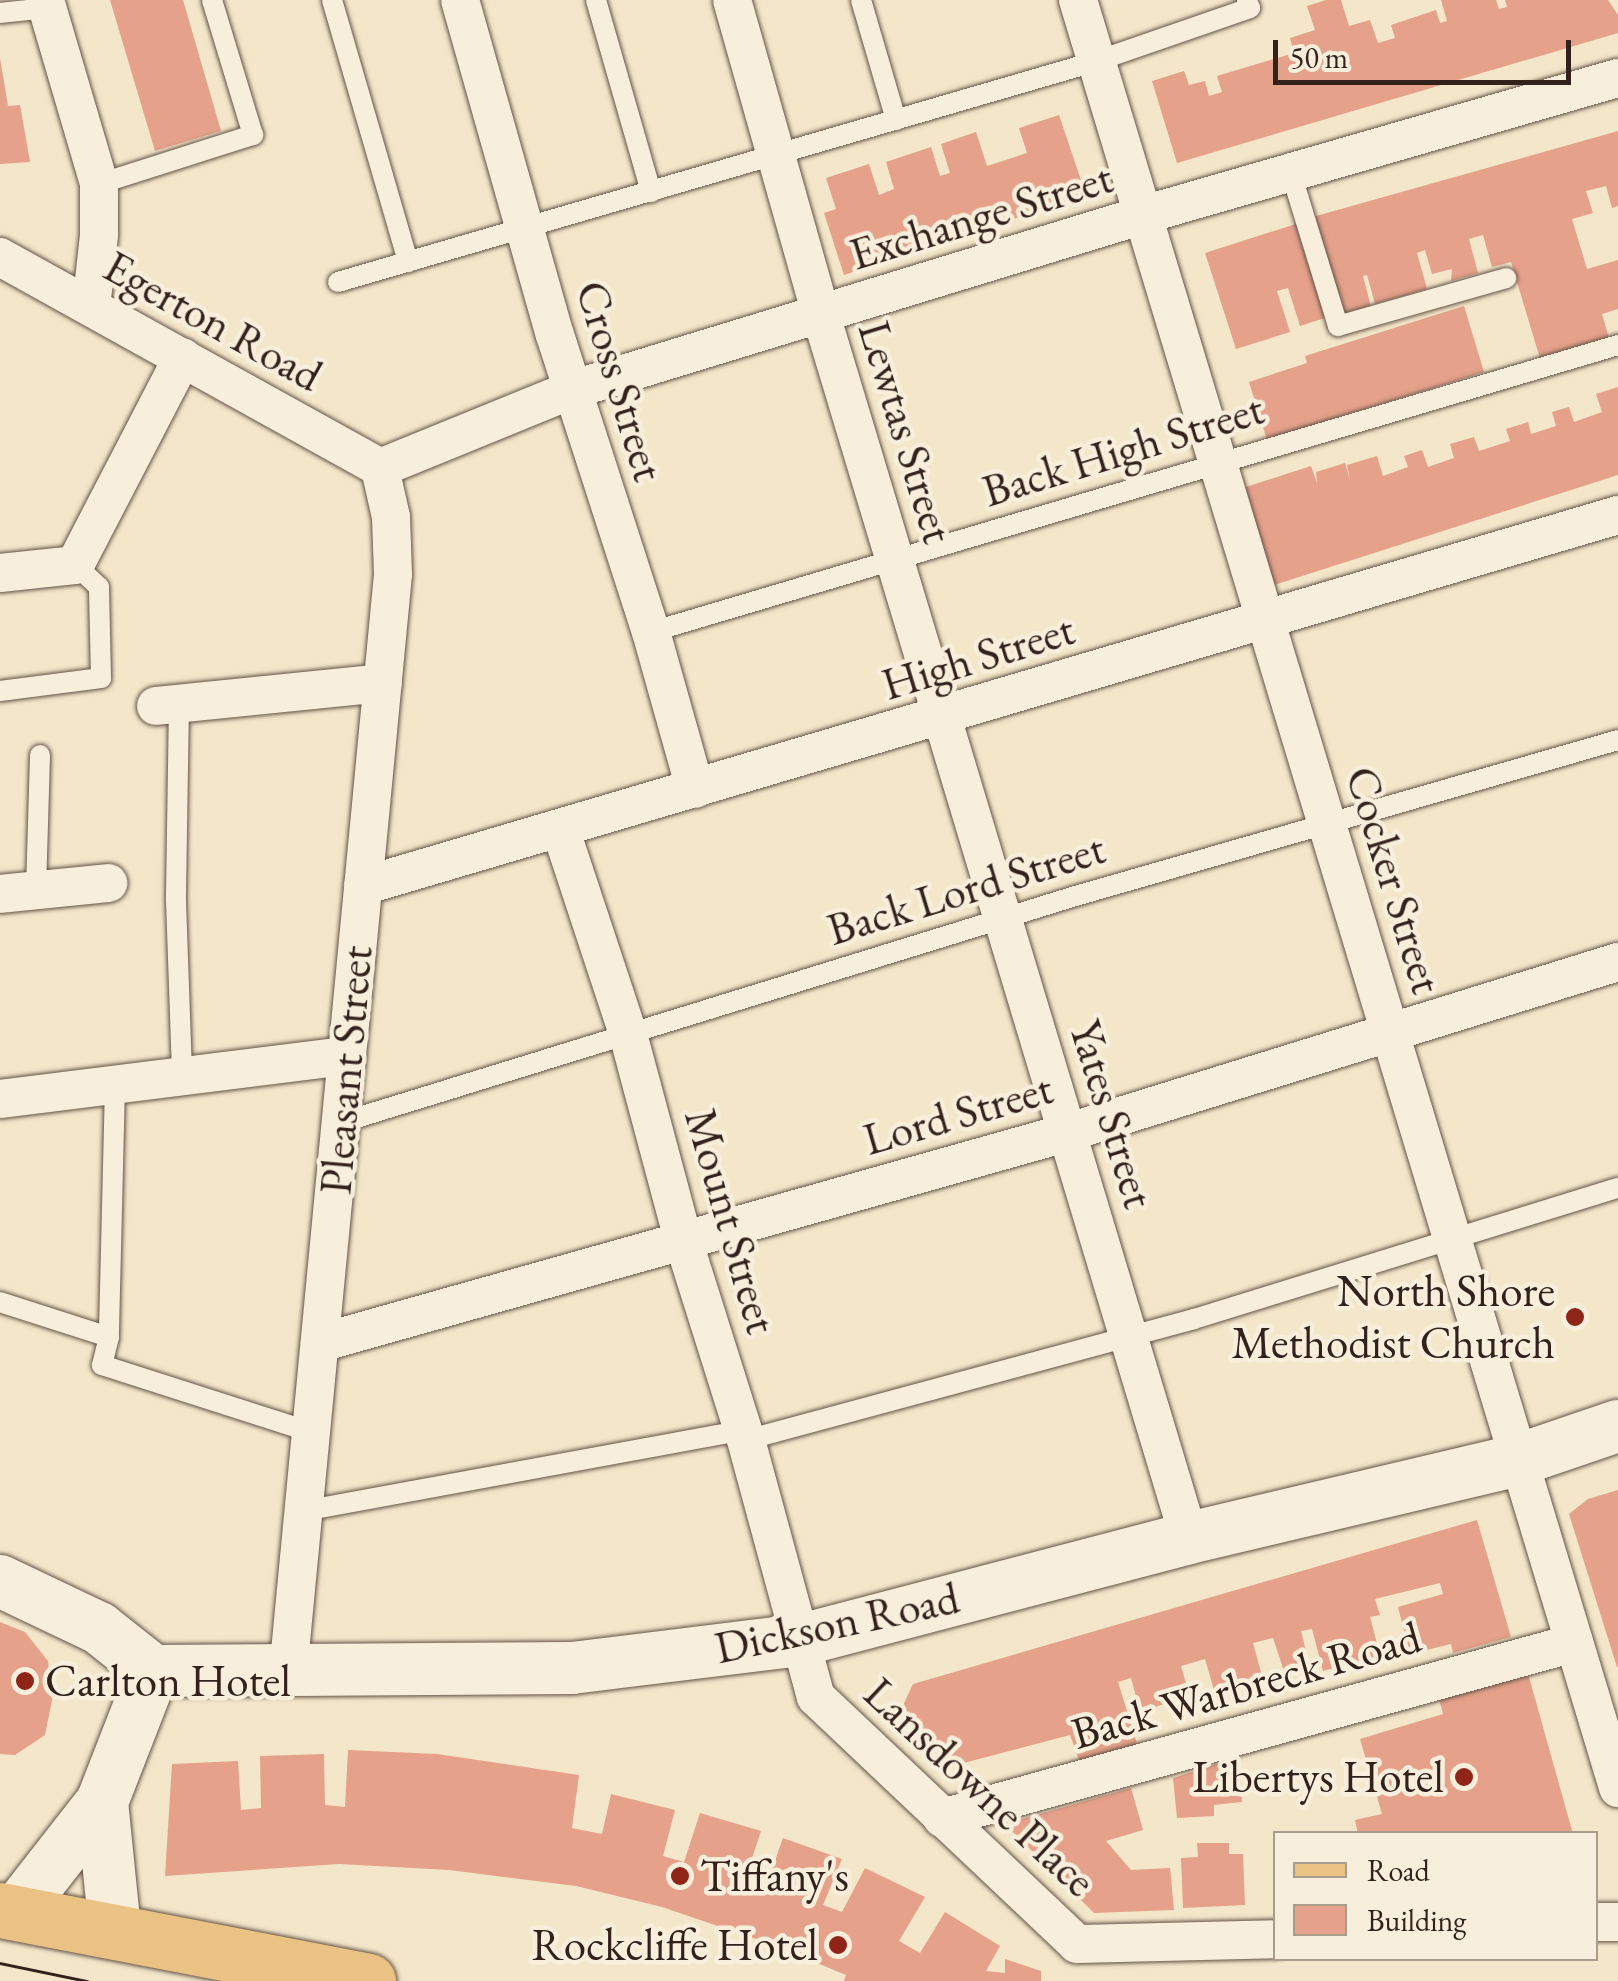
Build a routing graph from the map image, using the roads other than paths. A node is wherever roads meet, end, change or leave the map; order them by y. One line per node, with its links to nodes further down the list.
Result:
1 (212, 0): 16 (lane)
2 (332, 0): 21 (lane)
3 (460, 0): 19 (street, Cross Street)
4 (596, 0): 17 (lane)
5 (732, 0): 14 (street, Lewtas Street)
6 (861, 0): 13 (lane)
7 (1078, 0): 11 (street, Cocker Street)
8 (46, 4): 10 (lane); 16 (street)
9 (1252, 4): 11 (lane)
10 (0, 12)
11 (1096, 61): 13 (lane); 18 (street, Cocker Street)
12 (1618, 78): 15 (street, Exchange Street)
13 (896, 120): 14 (lane)
14 (776, 155): 17 (lane); 25 (street, Lewtas Street)
15 (1291, 173): 18 (street, Exchange Street); 22 (lane)
16 (99, 184): 24 (street)
17 (651, 192): 19 (lane)
18 (1143, 216): 25 (street, Exchange Street); 29 (street, Cocker Street)
19 (524, 229): 21 (lane); 28 (street, Cross Street)
20 (0, 257): 24 (street, Egerton Road)
21 (408, 262): 23 (lane)
22 (1506, 278)
23 (338, 282)
24 (91, 307): 27 (street, Egerton Road)
25 (821, 315): 28 (street, Exchange Street); 32 (street, Lewtas Street)
26 (1618, 345): 29 (lane, Back High Street)
27 (184, 358): 30 (street, Egerton Road); 33 (street)
28 (571, 390): 30 (street, Exchange Street); 36 (street, Cross Street)
29 (1217, 462): 32 (lane, Back High Street); 35 (street, Cocker Street)
30 (380, 468): 37 (street, Pleasant Street)
31 (1618, 516): 35 (street, High Street)
32 (896, 562): 36 (lane, Back High Street); 40 (street, Lewtas Street)
33 (75, 565): 34 (street); 38 (lane)
34 (0, 574)
35 (1266, 620): 40 (street, High Street); 44 (street, Cocker Street)
36 (651, 632): 43 (street, Cross Street)
37 (383, 683): 39 (street); 47 (street, Pleasant Street)
38 (0, 691)
39 (167, 704): 54 (lane)
40 (944, 717): 43 (street, High Street); 49 (street, Yates Street)
41 (1618, 740): 44 (lane, Back Lord Street)
42 (40, 755): 48 (lane)
43 (695, 789): 45 (street, High Street)
44 (1328, 827): 49 (lane, Back Lord Street); 51 (street, Cocker Street)
45 (561, 831): 47 (street, High Street); 52 (street, Mount Street)
46 (108, 883): 48 (street)
47 (363, 886): 53 (street, Pleasant Street)
48 (18, 892)
49 (1003, 919): 52 (lane, Back Lord Street); 58 (street, Yates Street)
50 (1618, 962): 51 (street, Lord Street)
51 (1390, 1030): 58 (street, Lord Street); 61 (street, Cocker Street)
52 (628, 1034): 57 (lane, Back Lord Street); 60 (street, Mount Street)
53 (347, 1056): 54 (street); 57 (street, Pleasant Street)
54 (182, 1077): 55 (street)
55 (115, 1085): 56 (street); 64 (lane)
56 (0, 1100)
57 (340, 1123): 65 (street, Pleasant Street)
58 (1069, 1132): 60 (street, Lord Street); 63 (street, Yates Street)
59 (1618, 1188): 61 (lane)
60 (684, 1242): 65 (street, Lord Street); 68 (street, Mount Street)
61 (1454, 1242): 63 (lane); 69 (street, Cocker Street)
62 (0, 1302): 64 (lane)
63 (1129, 1335): 68 (lane); 71 (street, Yates Street)
64 (109, 1337): 67 (lane)
65 (320, 1343): 67 (street, Pleasant Street)
66 (1618, 1426): 69 (street, Dickson Road)
67 (312, 1432): 70 (street, Pleasant Street)
68 (745, 1435): 70 (lane); 73 (street, Mount Street)
69 (1518, 1460): 71 (street, Dickson Road); 74 (street, Cocker Street)
70 (304, 1511): 76 (street, Pleasant Street)
71 (1189, 1538): 73 (street, Dickson Road)
72 (0, 1581): 75 (street)
73 (801, 1640): 76 (street, Dickson Road); 80 (street, Lansdowne Place)
74 (1574, 1642): 77 (street, Cocker Street); 80 (street, Back Warbreck Road)
75 (153, 1671): 76 (street, Dickson Road); 79 (street)
76 (288, 1673)
77 (1608, 1717): 78 (street, Cocker Street)
78 (1618, 1788)
79 (102, 1802): 81 (street); 82 (street)
80 (942, 1818): 83 (street, Lansdowne Place)
81 (8, 1911): 82 (main road)
82 (115, 1930): 84 (main road)
83 (1273, 1939)
84 (368, 1981)

